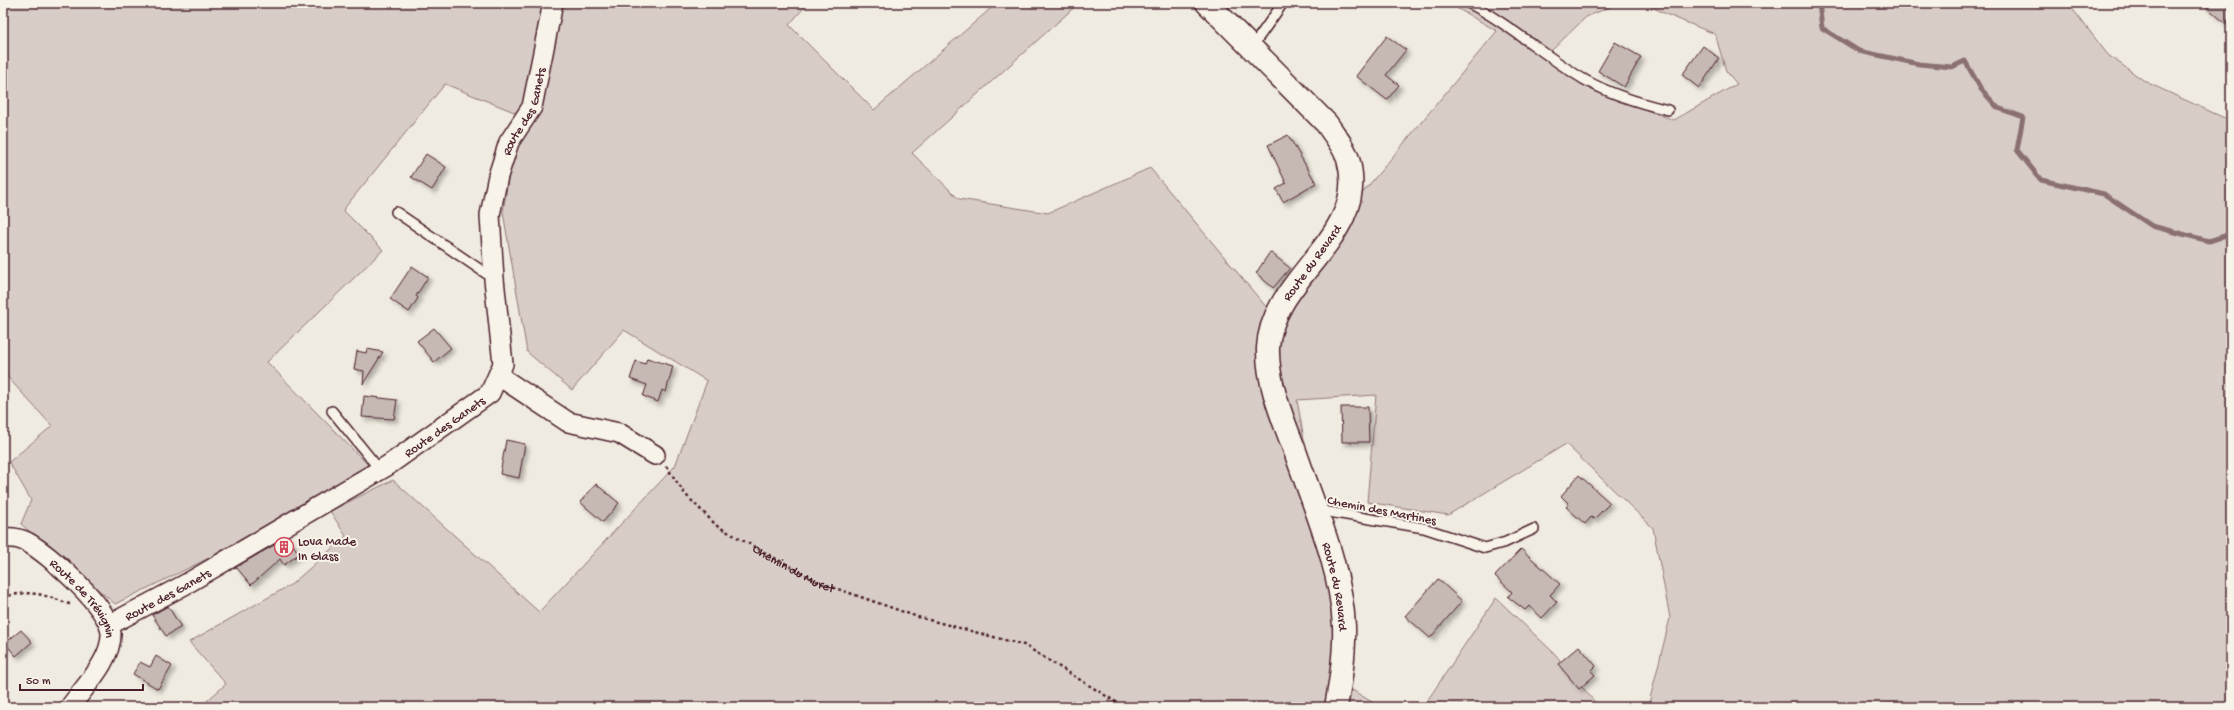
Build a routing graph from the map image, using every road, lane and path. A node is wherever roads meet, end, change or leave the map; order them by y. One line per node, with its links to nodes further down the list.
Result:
1 (553, 3): 8 (street, Route des Ganets)
2 (1206, 3): 5 (main road, Route du Revard)
3 (1283, 3): 5 (lane)
4 (1468, 3): 6 (lane)
5 (1252, 47): 13 (main road, Route du Revard)
6 (1668, 110)
7 (396, 212): 8 (lane)
8 (494, 279): 9 (street, Route des Ganets)
9 (499, 376): 11 (street); 12 (street, Route des Ganets)
10 (332, 411): 12 (lane)
11 (655, 455): 19 (path, Chemin du Muret)
12 (380, 470): 17 (street, Route des Ganets)
13 (1314, 510): 14 (lane, Chemin des Martines); 20 (main road, Route du Revard)
14 (1534, 529)
15 (3, 538): 17 (street, Route de Trévignin)
16 (3, 597): 17 (path)
17 (105, 618): 18 (street, Route de Trévignin)
18 (70, 707)
19 (1124, 707)
20 (1336, 707)

